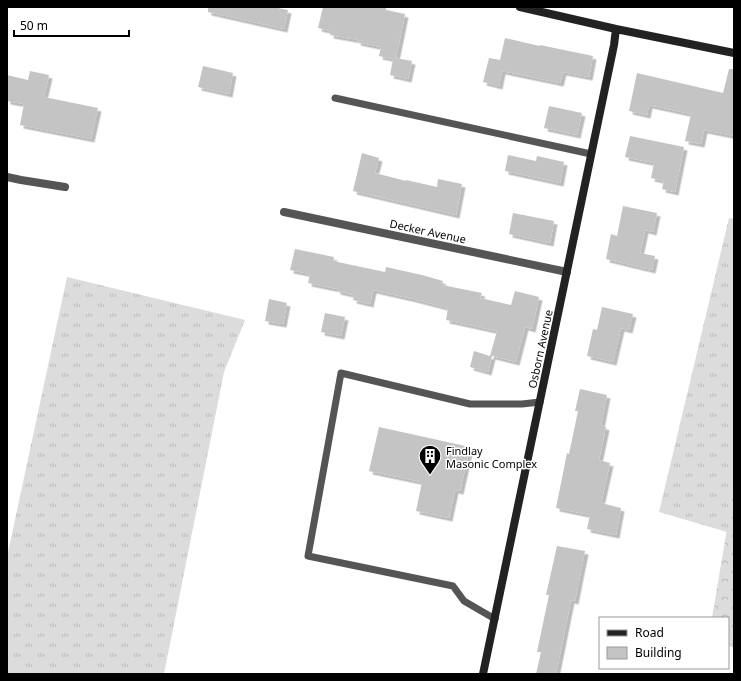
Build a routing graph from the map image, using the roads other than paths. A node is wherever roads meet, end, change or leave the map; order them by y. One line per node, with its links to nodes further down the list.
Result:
1 (520, 7): 2 (main road)
2 (616, 29): 3 (main road); 5 (main road, Osborn Avenue)
3 (734, 53)
4 (336, 98): 5 (lane)
5 (591, 154): 9 (main road, Osborn Avenue)
6 (7, 176): 7 (street)
7 (65, 187)
8 (284, 212): 9 (street, Decker Avenue)
9 (567, 272): 10 (main road, Osborn Avenue)
10 (540, 402): 11 (main road, Osborn Avenue); 11 (lane)
11 (495, 619): 12 (main road, Osborn Avenue)
12 (483, 674)

